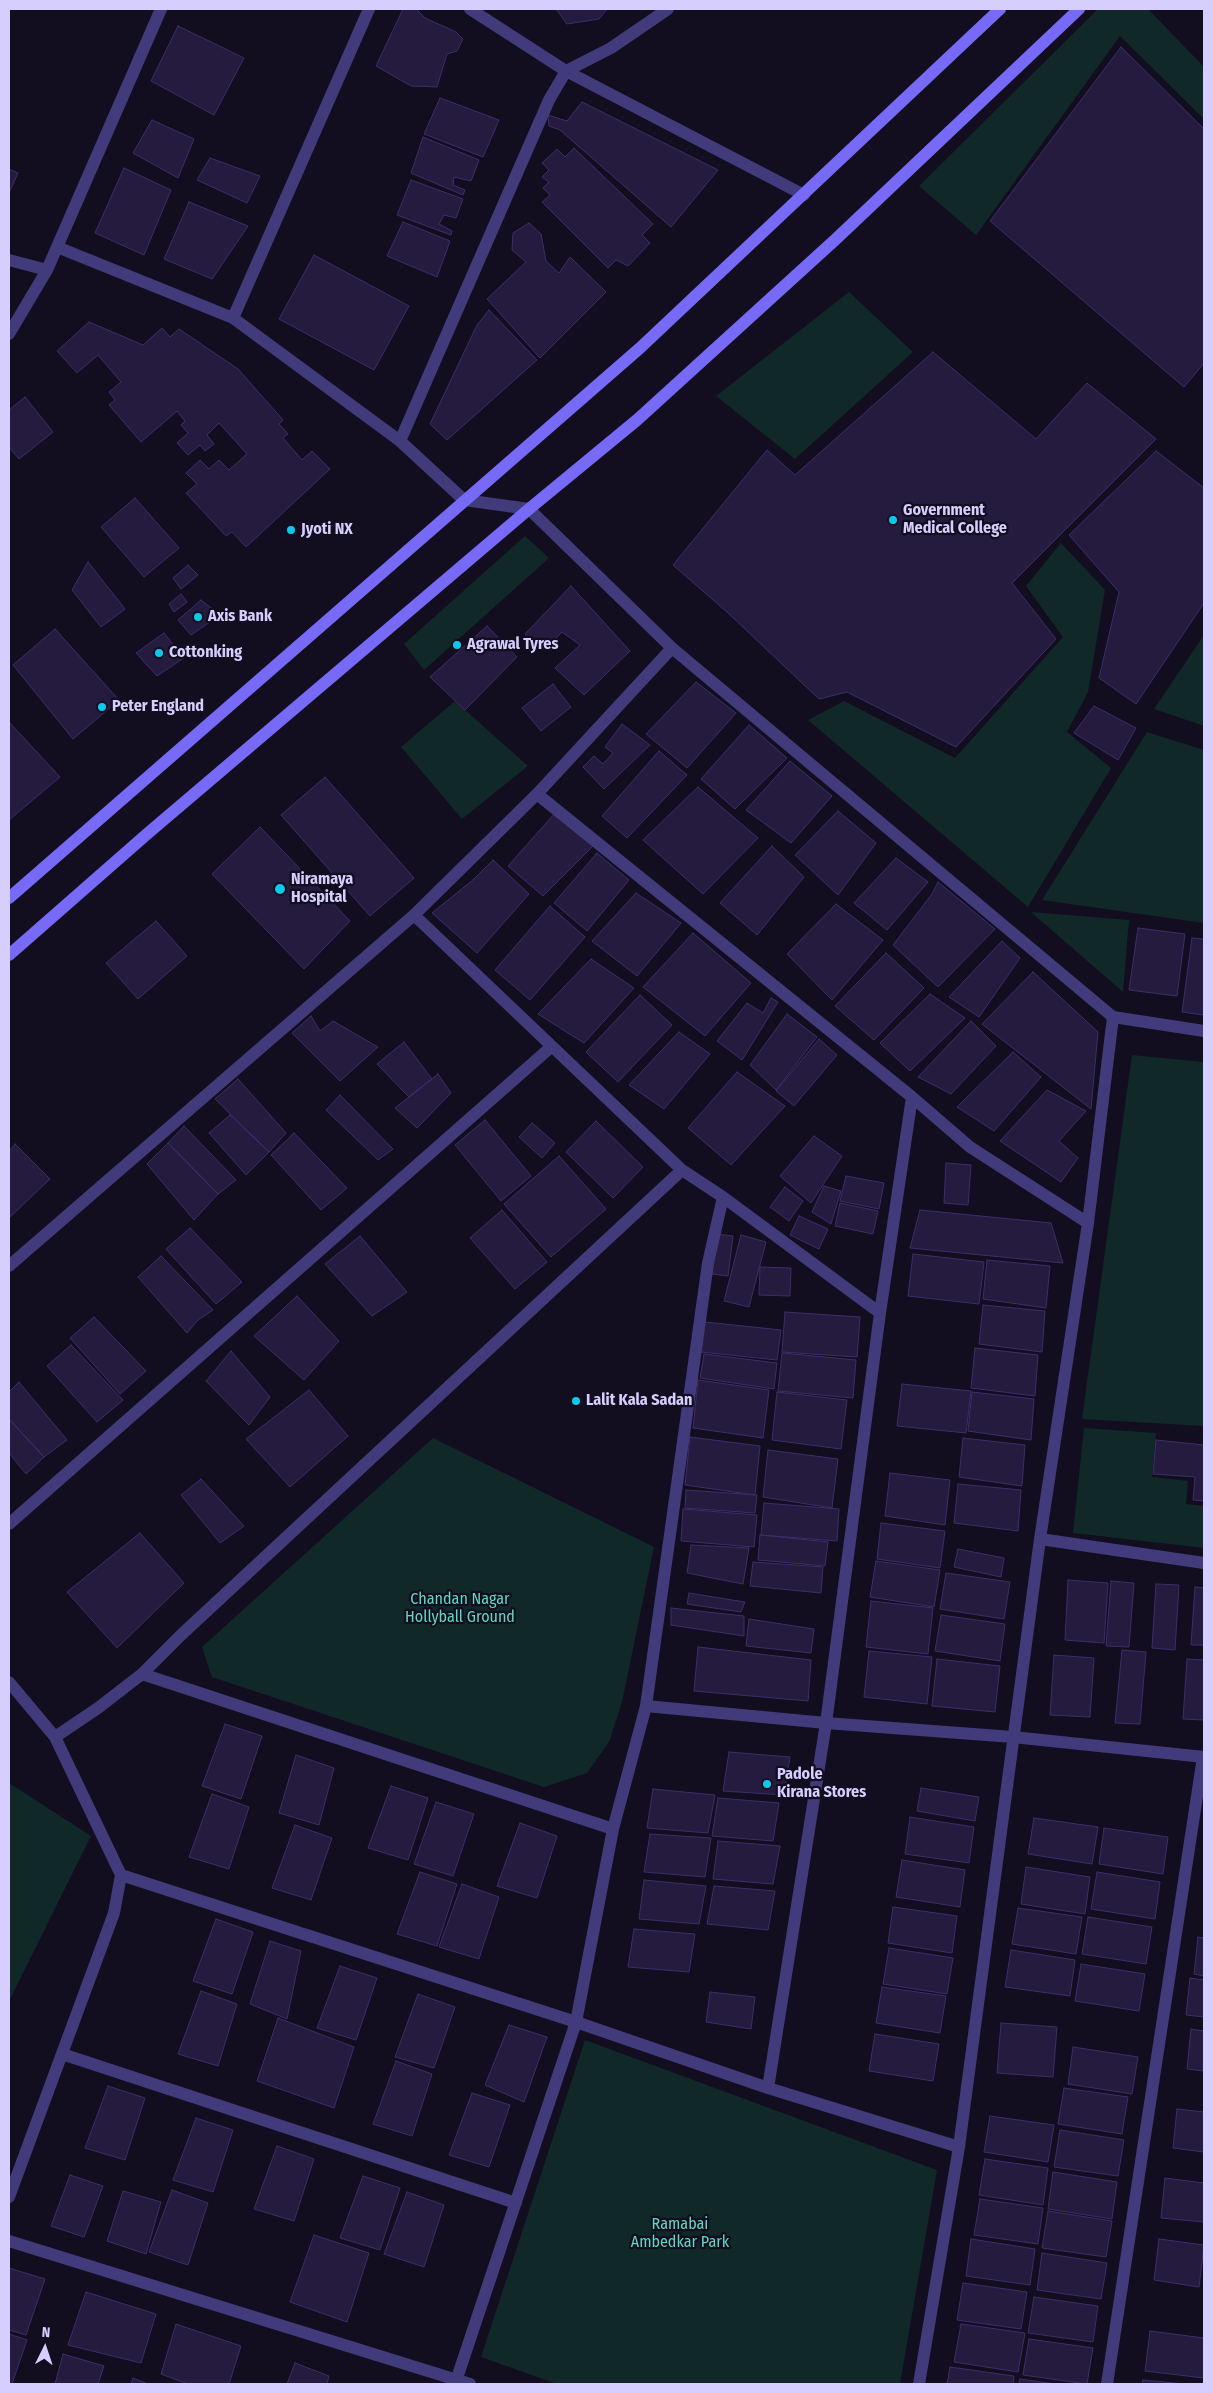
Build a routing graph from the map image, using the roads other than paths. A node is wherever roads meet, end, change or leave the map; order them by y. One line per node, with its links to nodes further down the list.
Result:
1 (162, 9): 9 (street)
2 (369, 9): 12 (street)
3 (470, 9): 7 (street)
4 (668, 9): 7 (street)
5 (1000, 9): 8 (main road)
6 (1079, 9): 16 (main road)
7 (566, 71): 8 (street); 14 (street)
8 (804, 195): 15 (main road)
9 (57, 247): 11 (street); 12 (street)
10 (9, 260): 11 (street)
11 (47, 270): 13 (street)
12 (233, 318): 14 (street)
13 (9, 334)
14 (400, 441): 15 (street)
15 (464, 500): 16 (street); 19 (main road)
16 (529, 509): 17 (street); 21 (main road)
17 (672, 648): 18 (street); 22 (street)
18 (538, 794): 20 (street); 25 (street)
19 (9, 898)
20 (414, 915): 24 (street); 29 (street)
21 (9, 955)
22 (1113, 1017): 23 (street); 28 (street)
23 (1204, 1031)
24 (551, 1048): 26 (street); 31 (street)
25 (912, 1097): 28 (street); 30 (street)
26 (682, 1170): 27 (street); 34 (street)
27 (723, 1197): 30 (street); 36 (street)
28 (1088, 1222): 32 (street)
29 (9, 1266)
30 (880, 1313): 37 (street)
31 (9, 1524)
32 (1040, 1539): 33 (street); 39 (street)
33 (1204, 1563)
34 (142, 1674): 38 (street); 41 (street)
35 (9, 1682): 38 (street)
36 (646, 1706): 37 (street); 41 (street)
37 (826, 1723): 39 (street); 45 (street)
38 (55, 1737): 42 (street)
39 (1013, 1737): 40 (street); 46 (street)
40 (1204, 1757): 53 (street)
41 (613, 1829): 43 (street)
42 (122, 1875): 43 (street); 44 (street)
43 (576, 2022): 45 (street); 48 (street)
44 (62, 2054): 47 (street); 48 (street)
45 (768, 2088): 46 (street)
46 (958, 2147): 52 (street)
47 (9, 2197)
48 (516, 2203): 50 (street)
49 (9, 2241): 50 (street)
50 (456, 2382): 51 (street)
51 (470, 2384)
52 (919, 2384)
53 (1106, 2384)

